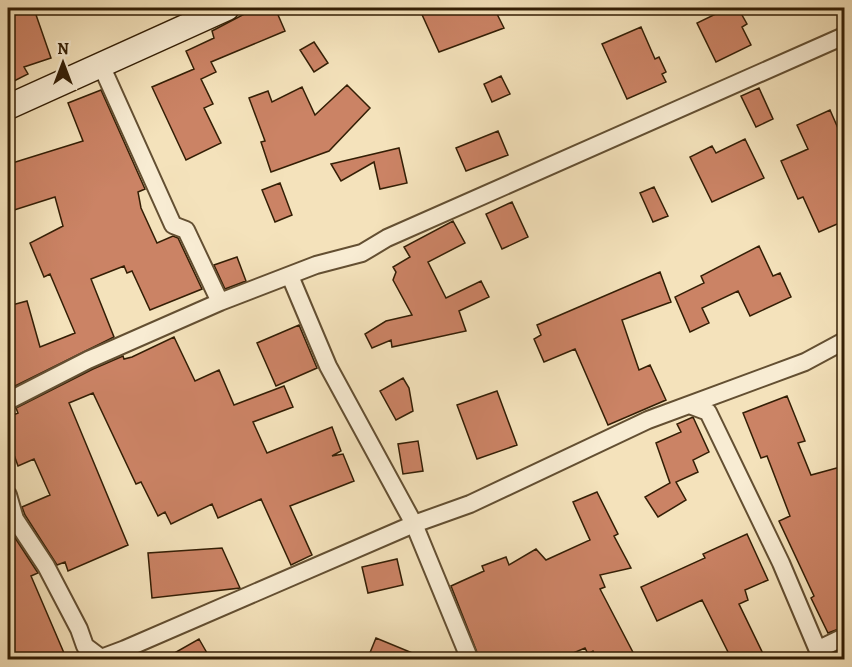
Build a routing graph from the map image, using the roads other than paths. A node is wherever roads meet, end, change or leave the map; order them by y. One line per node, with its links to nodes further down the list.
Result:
1 (227, 8): 2 (street)
2 (195, 14): 4 (street)
3 (844, 36): 6 (street)
4 (101, 66): 5 (street); 7 (street)
5 (8, 107)
6 (290, 276): 7 (street); 12 (street)
7 (220, 302): 9 (street)
8 (844, 341): 10 (street)
9 (8, 401)
10 (692, 406): 12 (street); 15 (street)
11 (8, 495): 14 (street)
12 (414, 524): 14 (street); 16 (street)
13 (844, 637): 15 (street)
14 (129, 654)
15 (820, 654)
16 (470, 660)

